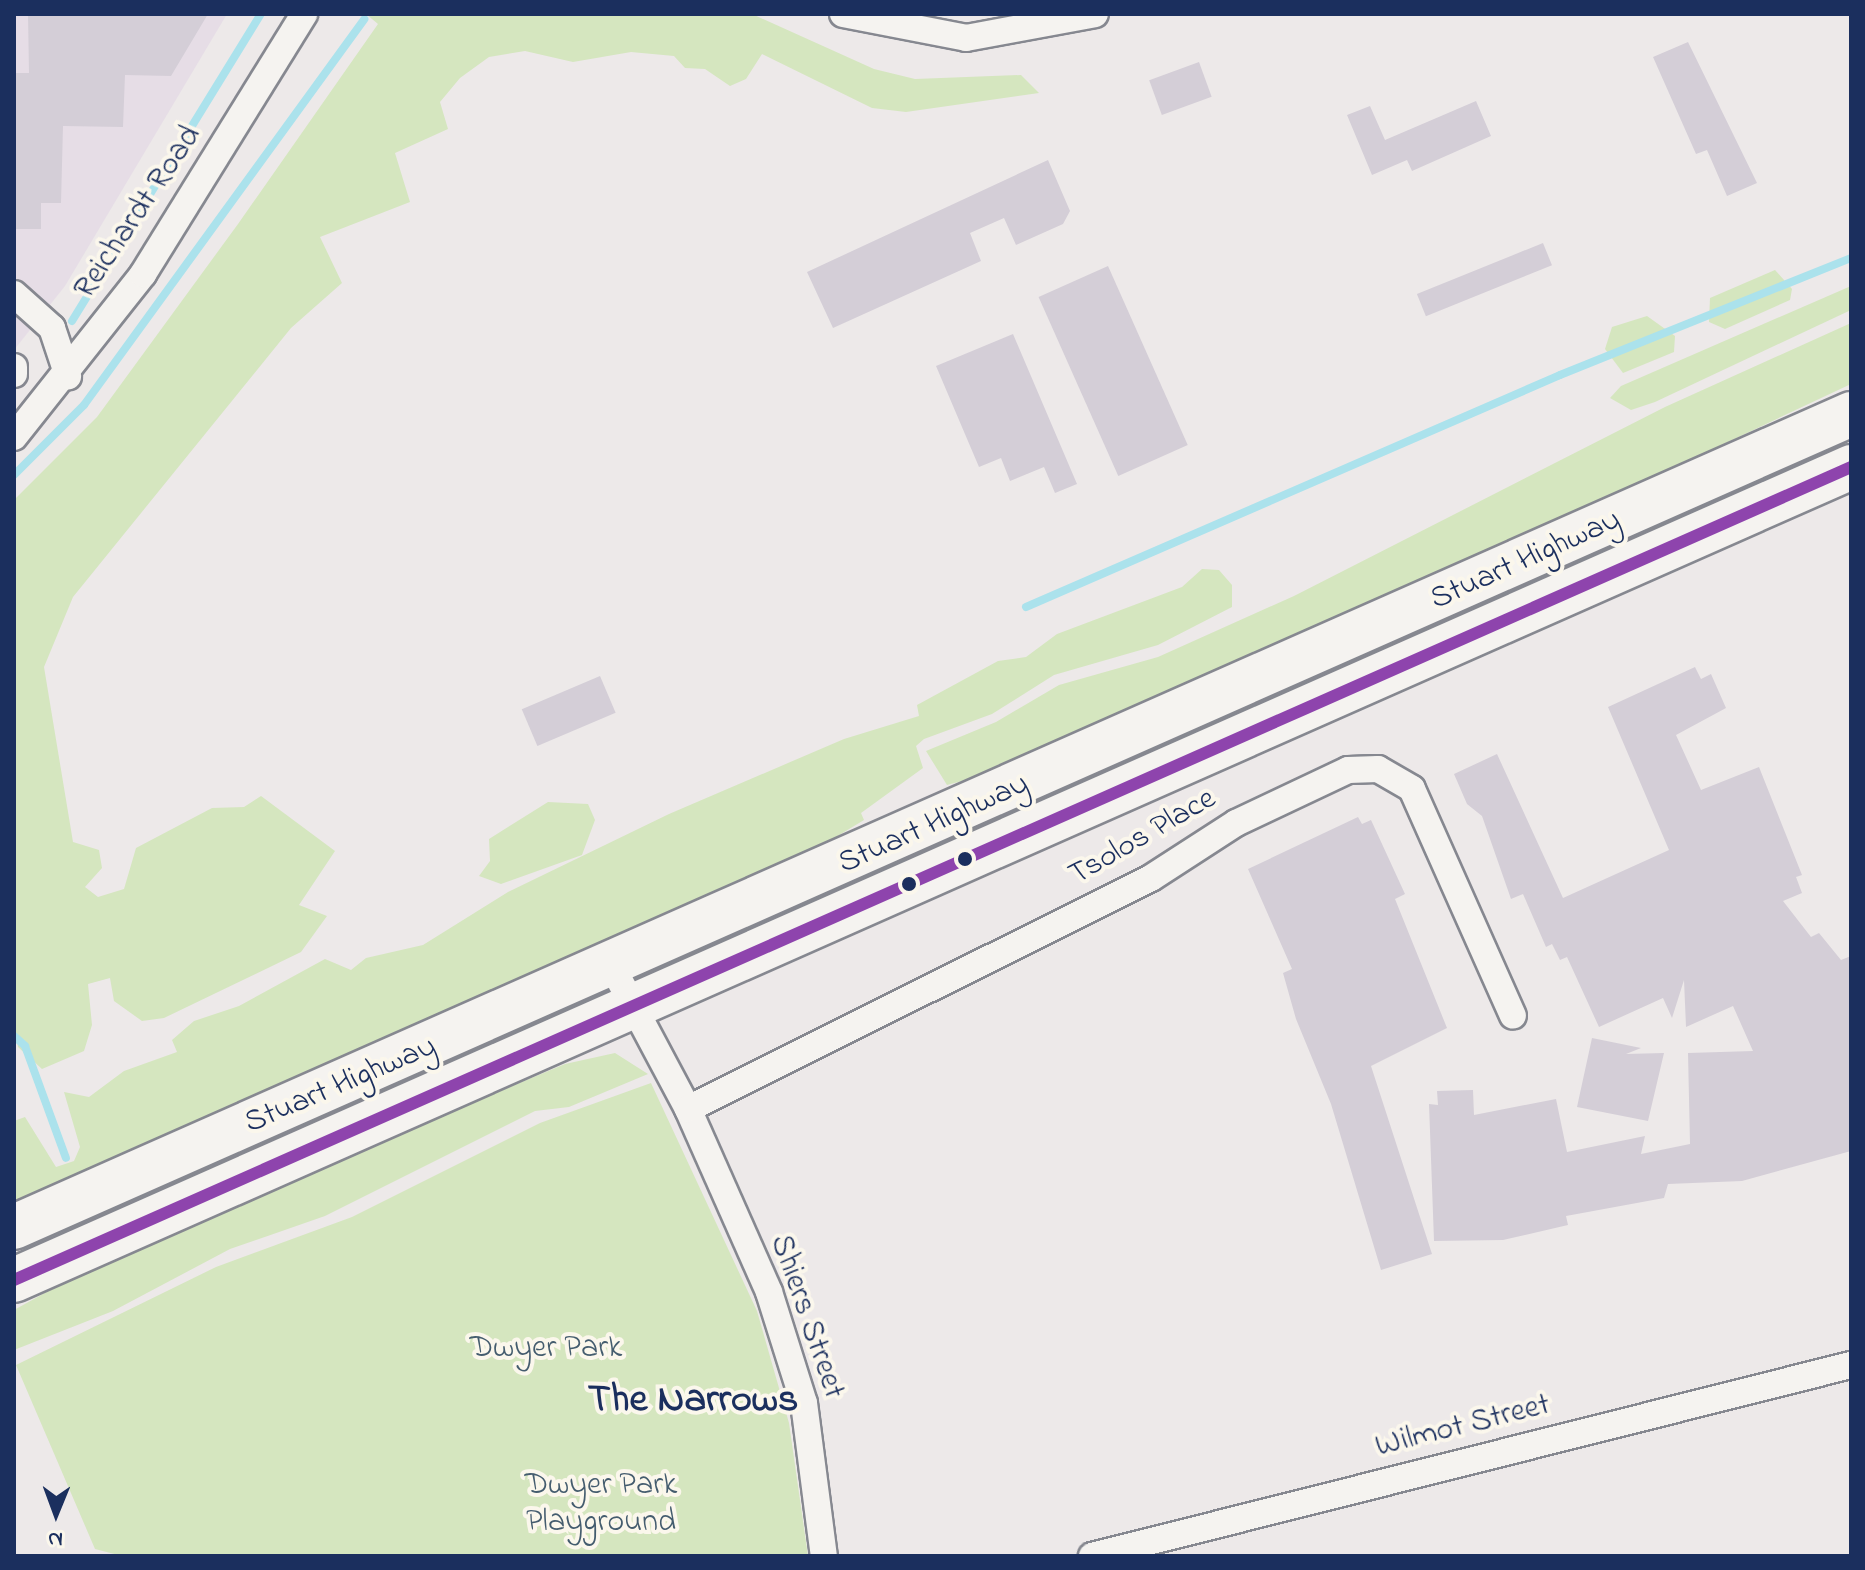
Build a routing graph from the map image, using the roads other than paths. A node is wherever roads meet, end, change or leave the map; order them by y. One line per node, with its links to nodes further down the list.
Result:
1 (304, 14): 8 (street, Reichardt Road)
2 (843, 14): 4 (street)
3 (1095, 14): 4 (street)
4 (870, 19)
5 (14, 294): 8 (street)
6 (14, 367): 7 (street)
7 (14, 374)
8 (68, 376): 10 (street, Reichardt Road)
9 (1851, 414): 12 (highway, Stuart Highway)
10 (14, 437)
11 (1851, 467): 13 (highway, Stuart Highway)
12 (613, 968): 13 (street, Shiers Street); 16 (highway, Stuart Highway)
13 (632, 1007): 15 (street, Shiers Street); 17 (highway, Stuart Highway)
14 (1513, 1016): 15 (street, Tsolos Place)
15 (688, 1109): 19 (street, Shiers Street)
16 (14, 1227)
17 (14, 1280)
18 (1851, 1365): 20 (street, Wilmot Street)
19 (824, 1556)
20 (1092, 1556)

